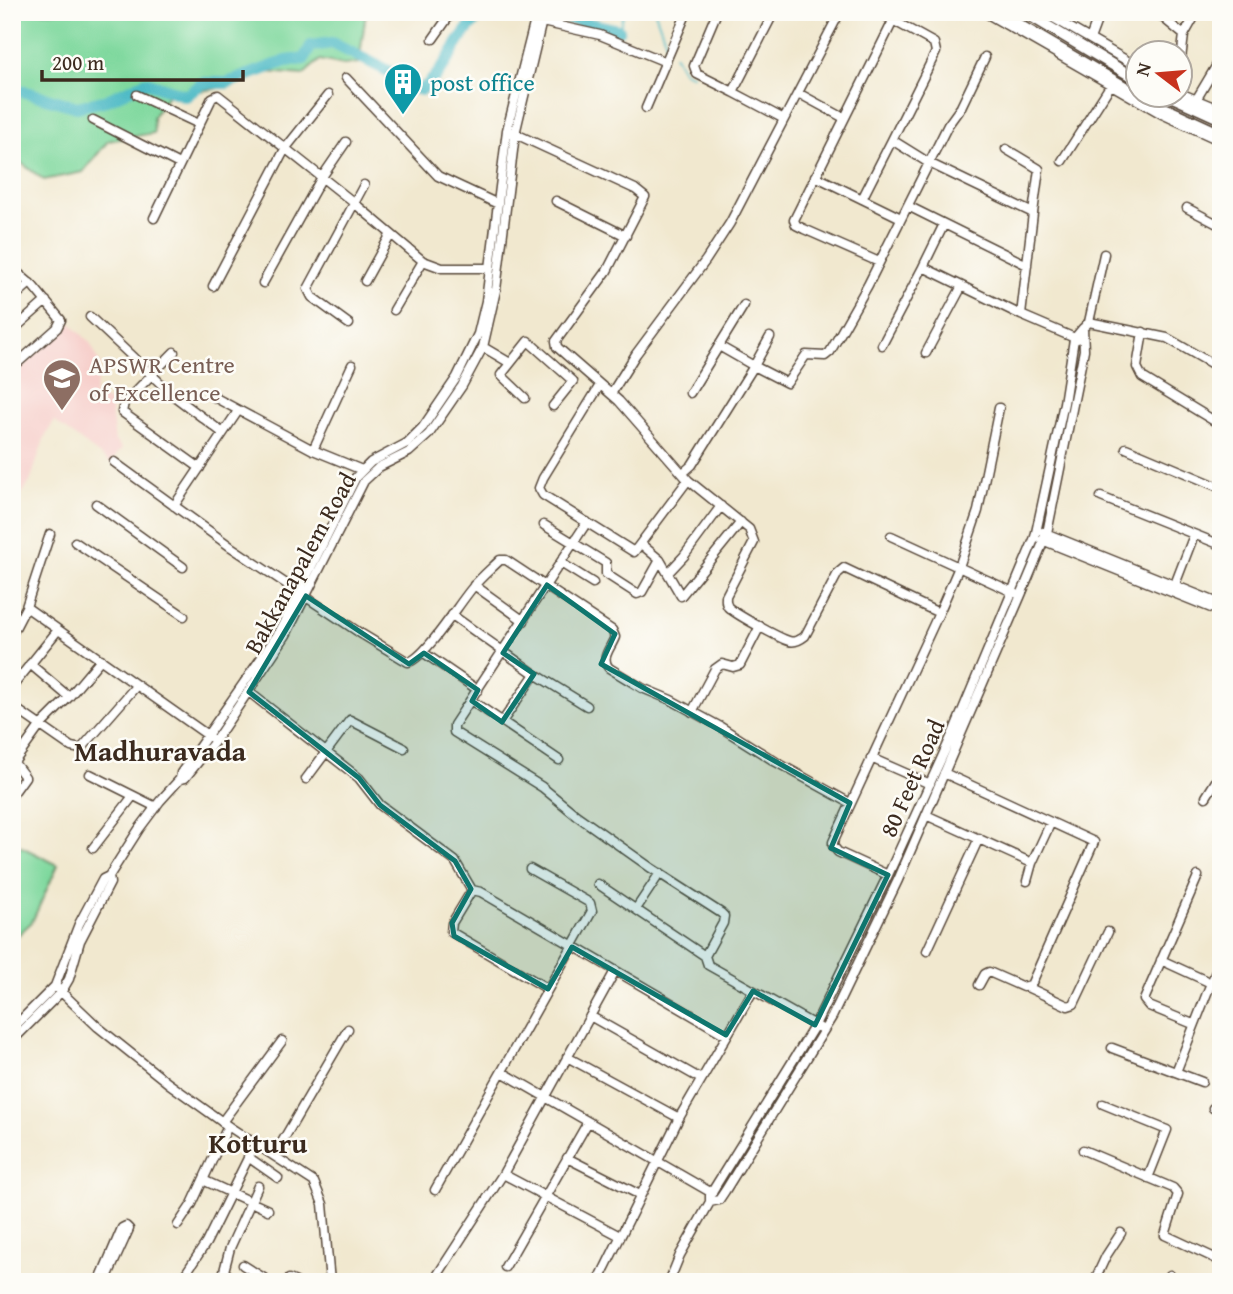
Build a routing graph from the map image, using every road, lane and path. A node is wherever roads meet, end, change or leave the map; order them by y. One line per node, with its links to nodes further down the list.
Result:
1 (452, 12): 19 (street)
2 (687, 12): 24 (street)
3 (717, 12): 28 (street)
4 (762, 12): 14 (street)
5 (840, 12): 29 (street)
6 (878, 12): 16 (street)
7 (984, 12): 27 (street)
8 (998, 12): 42 (main road)
9 (1024, 12): 25 (main road)
10 (1100, 12): 20 (street)
11 (1156, 12): 17 (street)
12 (1197, 12): 17 (street)
13 (1049, 14): 20 (street)
14 (773, 15): 28 (street)
15 (541, 16): 24 (street); 41 (street)
16 (893, 20): 36 (street); 43 (street)
17 (1184, 35): 18 (street)
18 (1184, 38)
19 (433, 39)
20 (1090, 39): 22 (street)
21 (985, 57): 49 (street)
22 (1124, 58)
23 (1221, 58): 32 (street)
24 (666, 62): 34 (street)
25 (1124, 71)
26 (346, 78): 57 (street)
27 (1110, 86): 44 (street); 48 (street)
28 (733, 92): 37 (street)
29 (798, 93): 36 (street); 37 (street)
30 (137, 95): 40 (street)
31 (328, 95): 46 (street)
32 (1195, 100): 35 (street)
33 (1194, 107): 39 (main road)
34 (646, 108)
35 (1221, 110)
36 (844, 118): 51 (street)
37 (784, 119): 104 (street)
38 (93, 120): 50 (street)
39 (1221, 120)
40 (199, 124): 46 (street); 50 (street)
41 (511, 132): 57 (street); 66 (street); 93 (street, Bakkanapalem Road)
42 (1221, 134)
43 (892, 140): 49 (street); 54 (street)
44 (1221, 141)
45 (346, 142): 52 (street)
46 (285, 149): 52 (street); 77 (street)
47 (1006, 149): 60 (street)
48 (1062, 161)
49 (929, 163): 58 (street); 60 (street)
50 (179, 164): 61 (street)
51 (815, 176): 54 (street); 69 (street)
52 (322, 177): 56 (street); 76 (street)
53 (364, 185): 56 (street)
54 (862, 199): 62 (street)
55 (556, 201): 66 (street)
56 (353, 202): 65 (street); 85 (street)
57 (498, 204): 73 (street)
58 (908, 206): 62 (street); 63 (street)
59 (1187, 208): 64 (street)
60 (1034, 213): 70 (street)
61 (153, 218)
62 (901, 218): 69 (street)
63 (944, 224): 70 (street); 71 (street)
64 (1221, 226)
65 (389, 232): 68 (street); 74 (street)
66 (626, 236): 102 (street)
67 (1104, 254): 86 (street)
68 (423, 261): 73 (street); 82 (street)
69 (879, 262): 98 (street)
70 (1027, 265): 83 (street)
71 (923, 267): 78 (street); 91 (street)
72 (12, 268): 75 (street)
73 (490, 268): 116 (street)
74 (365, 281)
75 (30, 283): 79 (street); 80 (street)
76 (262, 283)
77 (213, 286)
78 (962, 286): 83 (street); 95 (street)
79 (12, 299)
80 (46, 301): 87 (street); 99 (street)
81 (744, 305): 92 (street)
82 (394, 310)
83 (1021, 315): 90 (street)
84 (90, 317): 101 (street)
85 (349, 324)
86 (1086, 325): 88 (street); 90 (street)
87 (12, 331)
88 (1143, 332): 100 (street); 110 (street)
89 (770, 337): 98 (street)
90 (1079, 340): 127 (street)
91 (882, 345)
92 (719, 346): 98 (street); 103 (street)
93 (482, 347): 96 (street); 143 (street, Bakkanapalem Road)
94 (174, 352): 101 (street)
95 (926, 353)
96 (510, 363): 106 (street); 107 (street)
97 (352, 365): 113 (street)
98 (754, 366): 117 (street)
99 (12, 368)
100 (1221, 369)
101 (150, 374): 111 (street); 115 (street)
102 (600, 384): 104 (street); 123 (street)
103 (690, 393)
104 (611, 394): 117 (street)
105 (214, 397): 109 (street)
106 (525, 398)
107 (553, 406)
108 (999, 408): 137 (street)
109 (238, 411): 111 (street); 113 (street)
110 (1221, 425)
111 (223, 433): 115 (street)
112 (1126, 448): 118 (street)
113 (313, 450): 116 (street)
114 (114, 462): 121 (street)
115 (200, 468): 121 (street)
116 (362, 470): 143 (street)
117 (685, 476): 122 (street); 132 (street)
118 (1221, 488)
119 (1101, 497): 128 (street)
120 (96, 504): 136 (street)
121 (174, 506): 143 (street)
122 (722, 506): 124 (street); 138 (street)
123 (587, 522): 131 (street); 132 (street)
124 (741, 522): 138 (street); 152 (street)
125 (544, 525): 131 (street)
126 (50, 534): 146 (street)
127 (1041, 535): 142 (street); 144 (street)
128 (1194, 535): 133 (street); 142 (street)
129 (891, 536): 137 (street)
130 (75, 542): 150 (street)
131 (573, 544): 134 (street); 135 (street)
132 (641, 544): 134 (street)
133 (1221, 545)
134 (660, 560): 138 (street)
135 (561, 563): 139 (street); 140 (street)
136 (183, 567)
137 (959, 567): 144 (street); 148 (street)
138 (668, 573)
139 (593, 583)
140 (547, 585): 141 (street); 151 (street); 168 (street)
141 (474, 586): 149 (street); 151 (street)
142 (1174, 589): 145 (street); 147 (street)
143 (302, 593): 155 (street); 163 (street, Bakkanapalem Road); 171 (street)
144 (1017, 594): 177 (street); 181 (street, 80 Feet Road)
145 (1221, 604)
146 (26, 607): 153 (street); 154 (street)
147 (1221, 612)
148 (939, 613): 152 (street); 174 (street)
149 (452, 615): 155 (street); 156 (street)
150 (184, 616)
151 (524, 621): 156 (street)
152 (760, 626): 168 (street)
153 (58, 630): 157 (street); 158 (street)
154 (12, 634)
155 (424, 653): 162 (street)
156 (503, 653): 159 (street); 162 (street)
157 (101, 659): 160 (street); 164 (street)
158 (30, 664): 161 (street); 164 (street)
159 (535, 674): 167 (street); 169 (street)
160 (137, 685): 170 (street); 171 (street)
161 (12, 687)
162 (478, 690): 165 (street)
163 (249, 692): 171 (street, Bakkanapalem Road); 173 (street)
164 (69, 697): 170 (street)
165 (472, 701): 169 (street); 193 (street)
166 (12, 706): 170 (street)
167 (587, 706)
168 (692, 712): 185 (street)
169 (502, 722): 175 (street)
170 (40, 726): 176 (street)
171 (212, 739): 186 (street, Bakkanapalem Road)
172 (404, 748): 173 (street)
173 (326, 751): 180 (street); 198 (street)
174 (871, 758): 181 (street); 185 (street)
175 (559, 761)
176 (13, 762): 182 (street)
177 (944, 773): 187 (street); 188 (street)
178 (1221, 773): 184 (street)
179 (90, 774): 183 (street)
180 (306, 779)
181 (930, 784): 194 (street, 80 Feet Road)
182 (12, 795)
183 (133, 796): 186 (street); 190 (street)
184 (1206, 797)
185 (850, 803): 194 (street)
186 (156, 807): 211 (street, Bakkanapalem Road)
187 (926, 815): 189 (street); 219 (street)
188 (1051, 822): 191 (street); 210 (street)
189 (979, 838): 191 (street); 202 (street)
190 (93, 848)
191 (1032, 863): 196 (street)
192 (530, 869): 201 (street)
193 (660, 873): 199 (street); 203 (street)
194 (888, 875): 216 (street, 80 Feet Road)
195 (1198, 876): 204 (street)
196 (1027, 881)
197 (598, 884): 199 (street)
198 (472, 890): 201 (street); 212 (street)
199 (636, 909): 203 (street)
200 (1108, 932): 210 (street)
201 (572, 947): 206 (street); 212 (street)
202 (927, 951)
203 (705, 956): 213 (street)
204 (1161, 960): 208 (street); 215 (street)
205 (1221, 961): 207 (street)
206 (615, 971): 214 (street); 220 (street)
207 (1218, 975): 208 (street)
208 (1211, 983): 215 (street)
209 (979, 985): 210 (street)
210 (1027, 987)
211 (59, 988): 217 (street); 221 (street); 233 (street)
212 (548, 989): 225 (street)
213 (753, 991): 216 (street); 220 (street)
214 (590, 1016): 224 (street); 227 (street)
215 (1194, 1024): 226 (street)
216 (816, 1025): 219 (street); 247 (street, 80 Feet Road)
217 (12, 1029)
218 (348, 1029): 236 (street)
219 (824, 1030): 251 (street)
220 (726, 1035): 227 (street)
221 (12, 1041)
222 (282, 1041): 233 (street)
223 (1112, 1048): 226 (street)
224 (568, 1057): 229 (street); 231 (street)
225 (502, 1072): 229 (street); 245 (street)
226 (1176, 1072): 228 (street)
227 (701, 1079): 231 (street)
228 (1202, 1082)
229 (545, 1097): 232 (street); 240 (street)
230 (1103, 1104): 242 (street)
231 (678, 1118): 239 (street)
232 (588, 1122): 238 (street); 239 (street)
233 (225, 1124): 234 (street); 243 (street)
234 (255, 1143): 236 (street); 237 (street)
235 (1083, 1150): 242 (street)
236 (275, 1154): 266 (street)
237 (248, 1157): 241 (street); 246 (street)
238 (567, 1158): 248 (street); 249 (street)
239 (657, 1161): 247 (street); 248 (street)
240 (503, 1174): 249 (street); 267 (street)
241 (278, 1178)
242 (1149, 1178): 256 (street)
243 (203, 1180): 246 (street); 253 (street)
244 (258, 1186): 250 (street)
245 (435, 1190)
246 (230, 1192): 250 (street); 261 (street)
247 (712, 1193): 251 (street, 80 Feet Road)
248 (640, 1195): 255 (street)
249 (545, 1196): 255 (street); 258 (street)
250 (251, 1202): 252 (street); 262 (street)
251 (710, 1202): 269 (street)
252 (268, 1210)
253 (178, 1225)
254 (1121, 1233): 270 (street)
255 (620, 1236): 268 (street)
256 (1221, 1261)
257 (243, 1265): 263 (street)
258 (505, 1267)
259 (99, 1282): 260 (street)
260 (105, 1282)
261 (186, 1282)
262 (235, 1282)
263 (270, 1282)
264 (286, 1282): 265 (street)
265 (296, 1282)
266 (330, 1282)
267 (433, 1282)
268 (598, 1282)
269 (669, 1282)
270 (1094, 1282)

